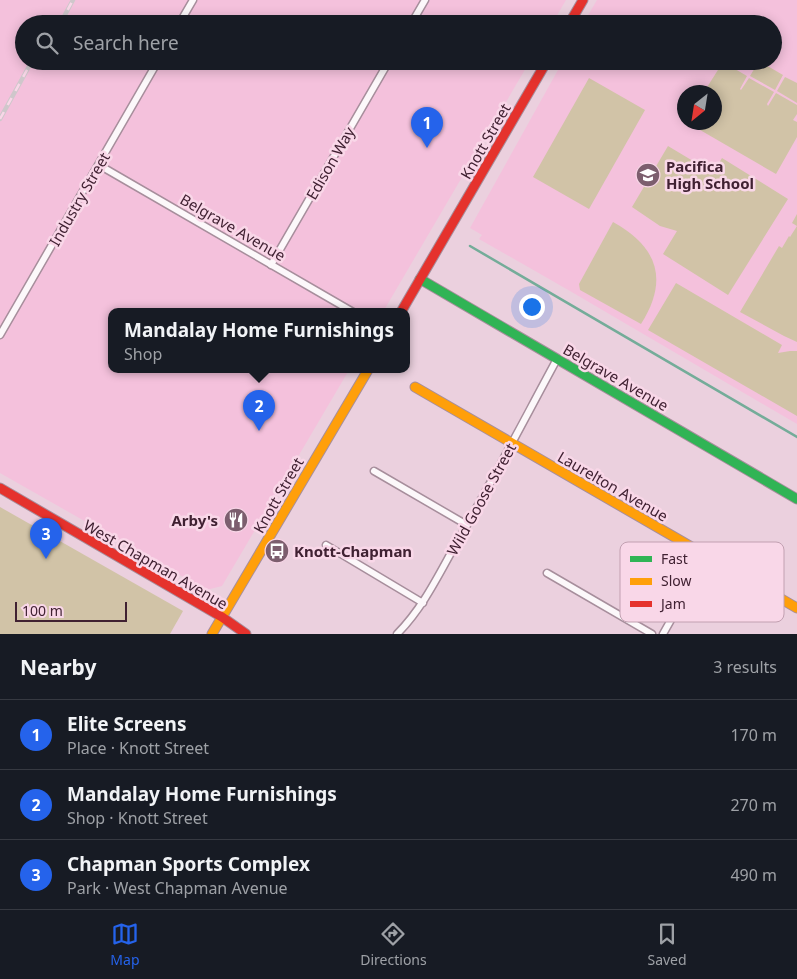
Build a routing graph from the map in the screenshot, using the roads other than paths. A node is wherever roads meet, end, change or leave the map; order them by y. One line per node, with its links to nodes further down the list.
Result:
1 (193, 0): 4 (street)
2 (424, 0): 5 (street)
3 (583, 0): 6 (main road)
4 (184, 15)
5 (416, 15)
6 (574, 15)
7 (153, 70): 10 (street, Industry Street)
8 (384, 70): 11 (street, Edison Way)
9 (542, 70): 12 (main road, Knott Street)
10 (99, 165): 11 (street, Belgrave Avenue); 15 (street, Industry Street)
11 (271, 265): 13 (street, Belgrave Avenue)
12 (420, 279): 14 (main road, Knott Street); 16 (main road, Belgrave Avenue)
13 (346, 308)
14 (403, 308)
15 (0, 336)
16 (558, 359): 19 (street, Wild Goose Street); 22 (main road, Belgrave Avenue)
17 (366, 373): 31 (main road, Knott Street)
18 (415, 387): 19 (main road, Laurelton Avenue)
19 (512, 444): 23 (street, Wild Goose Street); 24 (main road, Laurelton Avenue)
20 (374, 471): 23 (street)
21 (0, 488): 31 (main road, West Chapman Avenue)
22 (797, 499)
23 (467, 525): 28 (street, Wild Goose Street)
24 (683, 542)
25 (326, 545): 28 (street)
26 (547, 573): 30 (street)
27 (784, 600): 29 (main road, Laurelton Avenue)
28 (423, 603): 36 (street, Wild Goose Street)
29 (797, 608)
30 (620, 615)
31 (222, 617): 34 (main road, Knott Street); 35 (main road, West Chapman Avenue)
32 (631, 622): 37 (street)
33 (670, 622): 38 (street)
34 (212, 634)
35 (246, 634)
36 (397, 634)
37 (652, 634)
38 (663, 634)

